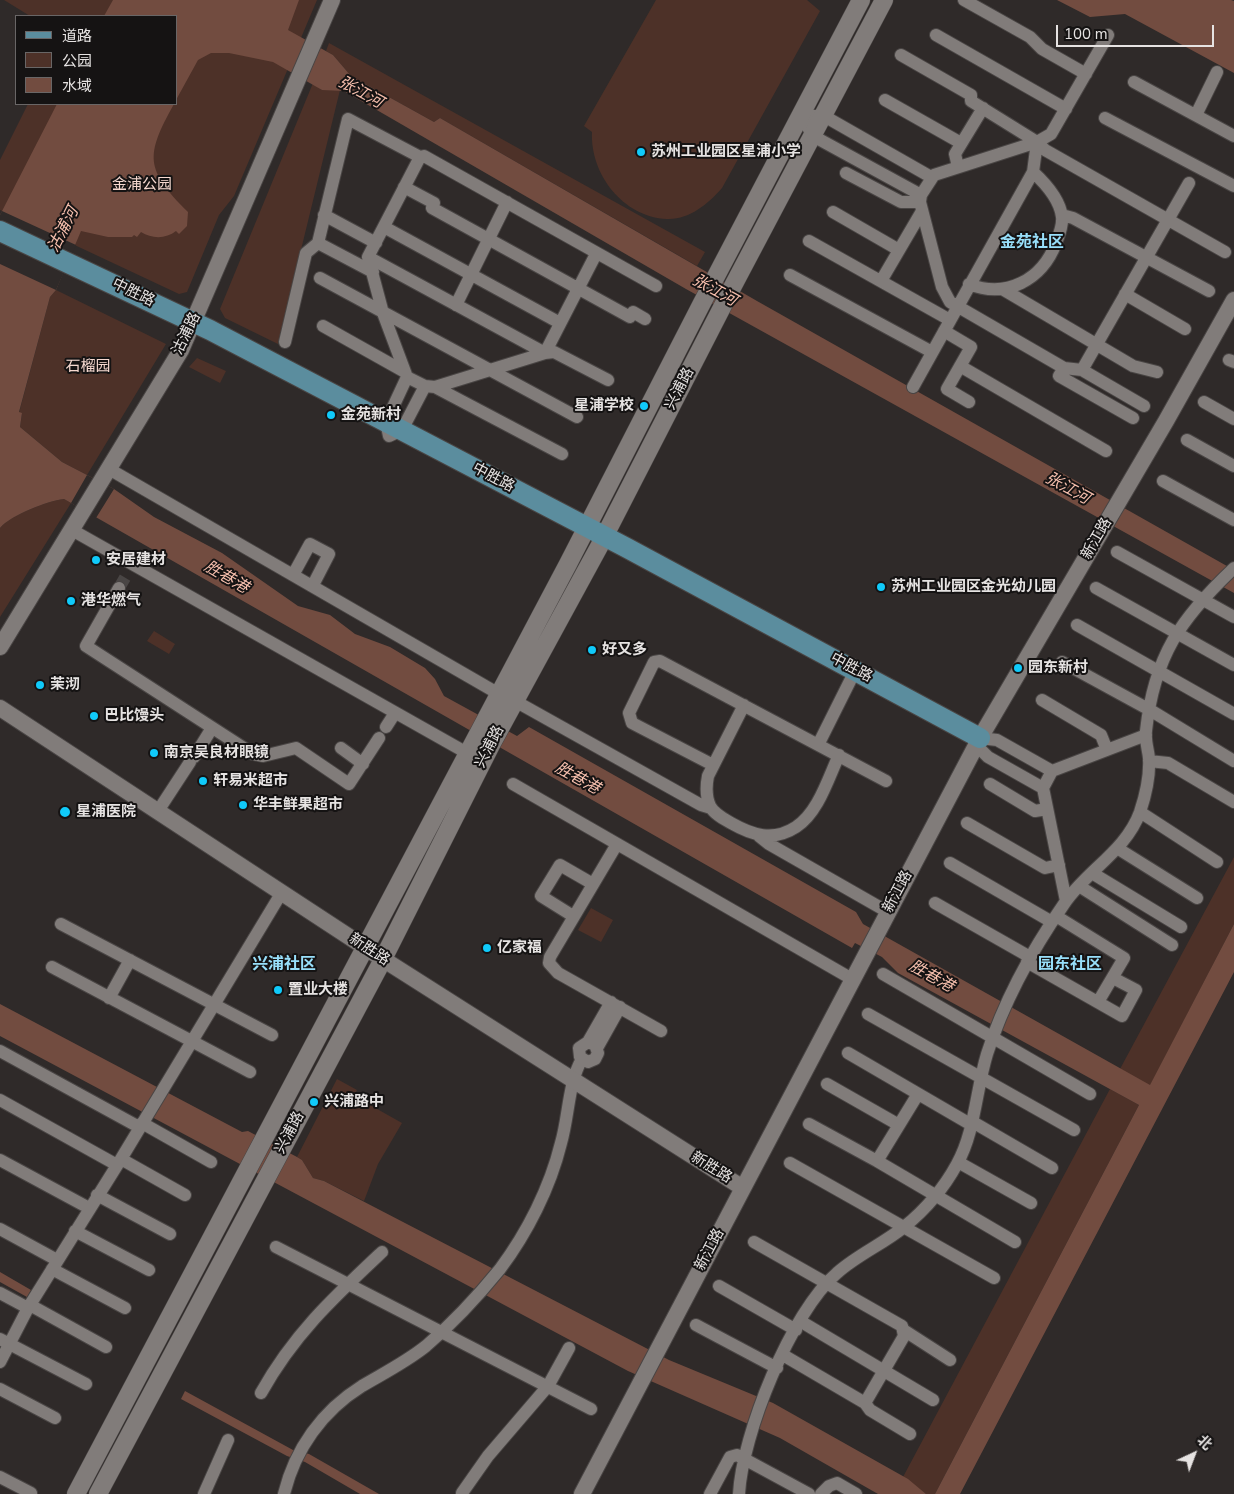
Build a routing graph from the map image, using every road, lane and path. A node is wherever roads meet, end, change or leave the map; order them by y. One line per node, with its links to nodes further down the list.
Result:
1 (332, 0): 68 (street, 沽浦路)
2 (861, 0): 15 (main road, 兴浦路)
3 (884, 0): 16 (main road, 兴浦路)
4 (964, 0): 9 (street)
5 (936, 35): 13 (street)
6 (1108, 35): 9 (street)
7 (901, 55): 12 (street)
8 (1217, 72): 14 (street)
9 (1086, 74): 13 (street)
10 (1134, 82): 14 (street)
11 (885, 100): 21 (street)
12 (983, 108): 20 (street); 21 (street)
13 (1066, 109): 20 (street)
14 (1196, 115): 19 (street)
15 (801, 116): 16 (street); 18 (street); 98 (main road, 兴浦路)
16 (824, 116): 18 (main road, 兴浦路); 26 (street)
17 (1105, 118): 28 (street)
18 (813, 136): 31 (street); 98 (main road, 兴浦路)
19 (1234, 136)
20 (1037, 142): 23 (street); 24 (street); 35 (street)
21 (961, 143): 23 (street)
22 (420, 157): 29 (street); 30 (street); 33 (street)
23 (958, 167): 26 (street)
24 (1033, 172): 34 (street); 54 (street)
25 (846, 173): 31 (street)
26 (931, 177): 31 (street)
27 (1189, 182): 35 (street)
28 (1234, 186)
29 (404, 187): 36 (street); 38 (street)
30 (506, 202): 38 (street); 45 (street)
31 (921, 202): 43 (street); 62 (street)
32 (833, 212): 43 (street)
33 (324, 215): 40 (street); 42 (street)
34 (1062, 215): 46 (street); 57 (street)
35 (1167, 220): 44 (street); 46 (street)
36 (384, 227): 40 (street); 50 (street)
37 (0, 231): 48 (main road, 中胜路)
38 (489, 238): 50 (street); 56 (street)
39 (809, 241): 53 (street)
40 (376, 242): 47 (street)
41 (0, 243): 48 (main road, 中胜路)
42 (318, 243): 49 (street); 70 (street)
43 (899, 250): 53 (street)
44 (1225, 252)
45 (596, 254): 55 (street); 56 (street)
46 (1146, 256): 58 (street); 59 (street)
47 (368, 257): 49 (street); 61 (street)
48 (66, 267): 68 (main road, 中胜路)
49 (373, 272): 63 (street)
50 (471, 275): 61 (street); 65 (street)
51 (790, 275): 72 (street)
52 (320, 278): 63 (street)
53 (881, 281): 67 (street)
54 (969, 284): 57 (street); 62 (street)
55 (656, 286)
56 (578, 288): 64 (street); 65 (street)
57 (1004, 290): 71 (street)
58 (1209, 291)
59 (1124, 294): 69 (street); 71 (street)
60 (1234, 300): 126 (street, 新江路)
61 (456, 304): 73 (street)
62 (956, 308): 67 (street); 75 (street)
63 (383, 313): 76 (street); 79 (street)
64 (645, 319)
65 (560, 324): 73 (street)
66 (323, 326): 79 (street)
67 (947, 326): 72 (street); 74 (street)
68 (192, 327): 89 (main road, 中胜路); 94 (street, 沽浦路)
69 (1185, 329)
70 (285, 342)
71 (1096, 344): 77 (street); 78 (street)
72 (932, 352): 82 (street)
73 (545, 353): 76 (street); 80 (street)
74 (960, 366): 83 (street); 91 (street)
75 (1064, 368): 77 (street); 87 (street)
76 (490, 370): 81 (street); 86 (street)
77 (1082, 370): 85 (street)
78 (1157, 372)
79 (406, 375): 81 (street); 89 (street)
80 (608, 380)
81 (430, 387): 89 (street); 92 (street)
82 (913, 387)
83 (969, 402)
84 (1204, 402): 88 (street)
85 (1144, 406)
86 (577, 417)
87 (1133, 418)
88 (1234, 418)
89 (392, 429): 98 (main road, 中胜路)
90 (1187, 440): 93 (street)
91 (1106, 451)
92 (562, 454)
93 (1233, 463)
94 (105, 476): 97 (street, 沽浦路); 101 (street)
95 (1163, 481): 96 (street)
96 (1234, 520)
97 (72, 530): 109 (street, 沽浦路); 119 (street)
98 (594, 536): 113 (main road, 中胜路); 115 (main road, 兴浦路); 126 (main road, 中胜路)
99 (1118, 552): 105 (street)
100 (1234, 568): 105 (street)
101 (294, 575): 102 (street); 102 (street)
102 (313, 585): 115 (street)
103 (119, 588): 122 (street)
104 (1096, 588): 108 (street)
105 (1202, 599): 106 (street); 108 (street)
106 (1234, 617)
107 (1077, 625): 112 (street)
108 (1177, 632): 111 (street); 112 (street)
109 (0, 647)
110 (1062, 662): 118 (street)
111 (1234, 665)
112 (1160, 671): 118 (street); 120 (street)
113 (851, 678): 126 (main road, 中胜路); 127 (street)
114 (1042, 700): 129 (street)
115 (503, 705): 125 (main road, 兴浦路); 142 (street)
116 (744, 705): 127 (street); 135 (street); 135 (street)
117 (0, 708): 144 (street, 新胜路)
118 (1150, 710): 123 (street); 133 (street)
119 (395, 713): 121 (street); 130 (street)
120 (1234, 714)
121 (386, 727)
122 (212, 728): 134 (street); 144 (street)
123 (1146, 735): 129 (street); 132 (street)
124 (379, 738): 134 (street)
125 (484, 741): 130 (main road, 兴浦路); 168 (main road, 兴浦路)
126 (978, 741): 136 (street); 140 (street); 160 (street, 新江路)
127 (818, 744): 131 (street)
128 (341, 748): 134 (street)
129 (1107, 750): 136 (street)
130 (467, 753): 166 (main road, 兴浦路)
131 (839, 755): 137 (street); 147 (street)
132 (1149, 761): 141 (street); 145 (street)
133 (1234, 761)
134 (363, 764)
135 (713, 765): 142 (street)
136 (1052, 771): 140 (street)
137 (886, 781)
138 (513, 784): 148 (street)
139 (990, 784): 143 (street)
140 (1043, 788): 143 (street)
141 (1234, 802)
142 (711, 808): 147 (street)
143 (1047, 809): 152 (street)
144 (158, 811): 156 (street, 新胜路)
145 (1140, 812): 149 (street); 150 (street)
146 (967, 823): 152 (street)
147 (759, 836): 160 (street)
148 (617, 844): 154 (street); 173 (street)
149 (1117, 848): 153 (street); 157 (street)
150 (1217, 862)
151 (950, 863): 162 (street)
152 (1059, 865): 158 (street)
153 (1092, 873): 155 (street); 164 (street)
154 (593, 884): 161 (street); 161 (street)
155 (1079, 886): 158 (street); 165 (street)
156 (282, 892): 166 (street, 新胜路); 176 (street)
157 (1197, 898)
158 (1066, 901): 162 (street)
159 (935, 903): 169 (street)
160 (888, 912): 173 (street, 新江路)
161 (573, 916): 177 (street)
162 (1054, 919): 169 (street); 172 (street)
163 (61, 924): 167 (street)
164 (1181, 928)
165 (1172, 945)
166 (365, 948): 168 (street, 新胜路); 253 (main road, 兴浦路)
167 (130, 960): 174 (street); 176 (street)
168 (383, 960): 187 (street, 新胜路); 254 (main road, 兴浦路)
169 (1029, 960): 175 (street); 180 (street)
170 (52, 968): 174 (street)
171 (883, 974): 180 (street)
172 (1113, 978): 175 (street); 175 (street)
173 (852, 979): 204 (street, 新江路)
174 (109, 998): 182 (street)
175 (1098, 1002)
176 (214, 1004): 181 (street); 182 (street)
177 (615, 1005): 179 (street); 187 (street)
178 (868, 1014): 186 (street)
179 (661, 1031)
180 (995, 1034): 186 (street); 190 (street)
181 (272, 1035)
182 (191, 1042): 185 (street); 192 (street)
183 (0, 1051): 192 (street)
184 (848, 1053): 189 (street)
185 (250, 1072)
186 (981, 1078): 193 (street); 196 (street)
187 (574, 1081): 204 (street, 新胜路); 229 (street)
188 (827, 1084): 195 (street)
189 (918, 1094): 193 (street); 195 (street)
190 (1090, 1094)
191 (0, 1100): 199 (street)
192 (142, 1122): 199 (street); 200 (street)
193 (970, 1123): 201 (street); 203 (street)
194 (809, 1124): 198 (street)
195 (899, 1125): 198 (street)
196 (1074, 1130)
197 (0, 1160): 209 (street)
198 (877, 1161): 207 (street)
199 (119, 1162): 205 (street); 206 (street)
200 (211, 1162)
201 (958, 1162): 207 (street); 208 (street)
202 (790, 1163): 210 (street)
203 (1052, 1168)
204 (743, 1188): 257 (street, 新江路)
205 (97, 1195): 209 (street); 213 (street)
206 (185, 1195)
207 (935, 1195): 210 (street); 215 (street)
208 (1031, 1203)
209 (89, 1208): 212 (street)
210 (903, 1227): 220 (street); 221 (street)
211 (0, 1229): 218 (street)
212 (75, 1231): 218 (street); 219 (street)
213 (170, 1234)
214 (754, 1242): 221 (street)
215 (1015, 1242)
216 (276, 1247): 222 (street)
217 (382, 1252): 222 (street)
218 (54, 1265): 225 (street); 226 (street)
219 (149, 1270)
220 (994, 1278)
221 (827, 1283): 228 (street); 230 (street)
222 (348, 1284): 229 (street); 242 (street)
223 (719, 1286): 228 (street)
224 (0, 1293): 225 (street)
225 (29, 1307): 231 (street); 232 (street)
226 (125, 1308)
227 (696, 1325): 237 (street)
228 (798, 1326): 234 (street); 238 (street)
229 (442, 1331): 240 (street); 256 (street)
230 (905, 1332): 235 (street); 238 (street)
231 (4, 1342): 236 (street); 239 (street)
232 (106, 1347)
233 (569, 1348): 240 (street)
234 (783, 1355): 237 (street); 244 (street)
235 (950, 1360)
236 (0, 1362)
237 (777, 1368): 249 (street)
238 (884, 1370): 243 (street); 244 (street)
239 (86, 1384)
240 (548, 1386): 245 (street); 252 (street)
241 (0, 1390): 246 (street)
242 (261, 1393)
243 (933, 1400)
244 (865, 1403): 247 (street)
245 (591, 1409)
246 (55, 1418)
247 (910, 1434)
248 (228, 1440): 255 (street)
249 (744, 1458): 258 (street); 259 (street); 260 (street)
250 (0, 1477): 251 (street)
251 (31, 1493)
252 (462, 1493)
253 (76, 1494)
254 (98, 1494)
255 (204, 1494)
256 (284, 1494)
257 (582, 1494)
258 (710, 1494)
259 (739, 1494)
260 (809, 1494)
261 (821, 1494): 262 (street)
262 (856, 1494)

